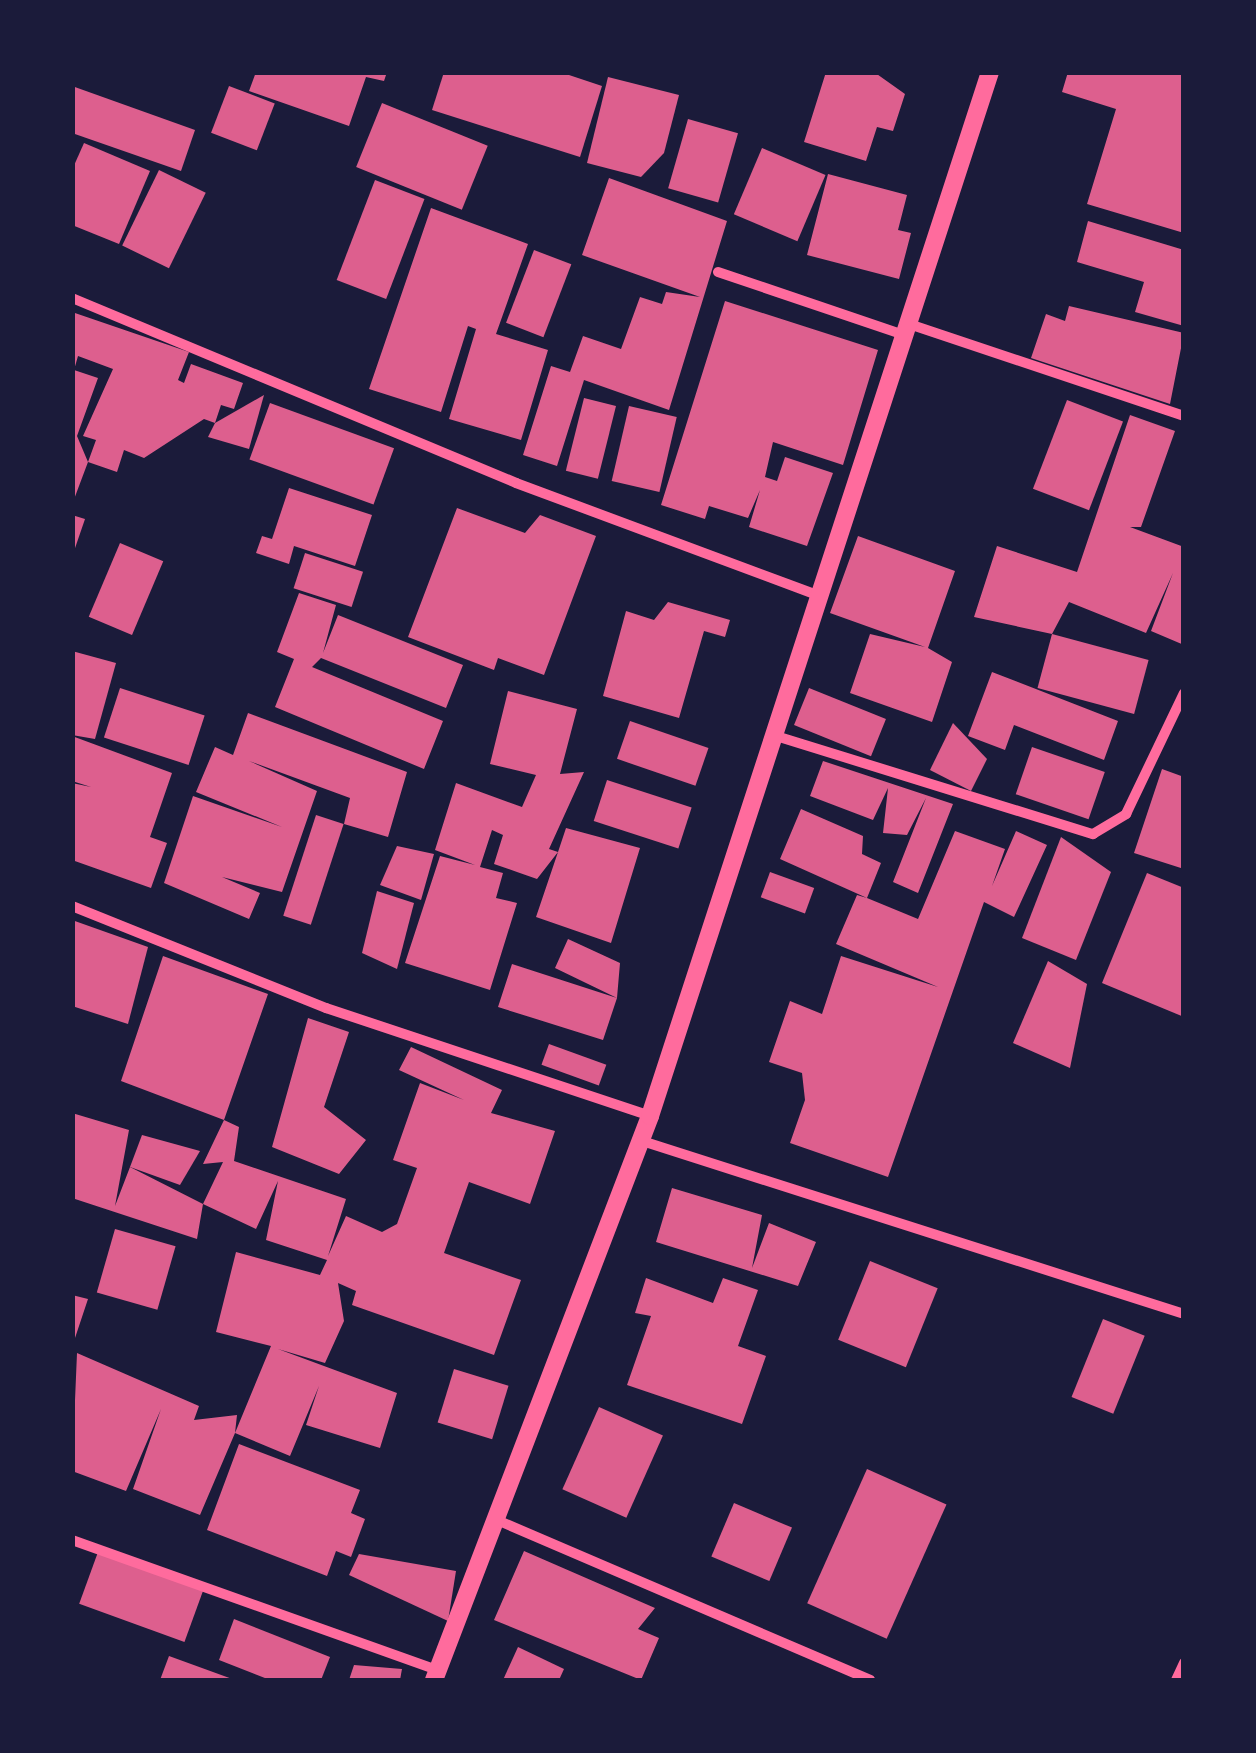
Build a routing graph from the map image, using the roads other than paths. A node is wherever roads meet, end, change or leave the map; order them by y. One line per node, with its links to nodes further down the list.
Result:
1 (990, 72): 4 (street)
2 (718, 272): 4 (street)
3 (72, 298): 6 (street)
4 (910, 331): 5 (street); 6 (street)
5 (1184, 416)
6 (822, 597): 8 (street)
7 (1184, 693): 8 (street)
8 (776, 736): 10 (street)
9 (72, 906): 10 (street)
10 (650, 1116): 11 (street)
11 (639, 1140): 12 (street); 13 (street)
12 (1180, 1314)
13 (498, 1520): 16 (street); 17 (street)
14 (72, 1540): 16 (street)
15 (1184, 1664): 18 (street)
16 (436, 1675)
17 (870, 1680)
18 (1176, 1680)

